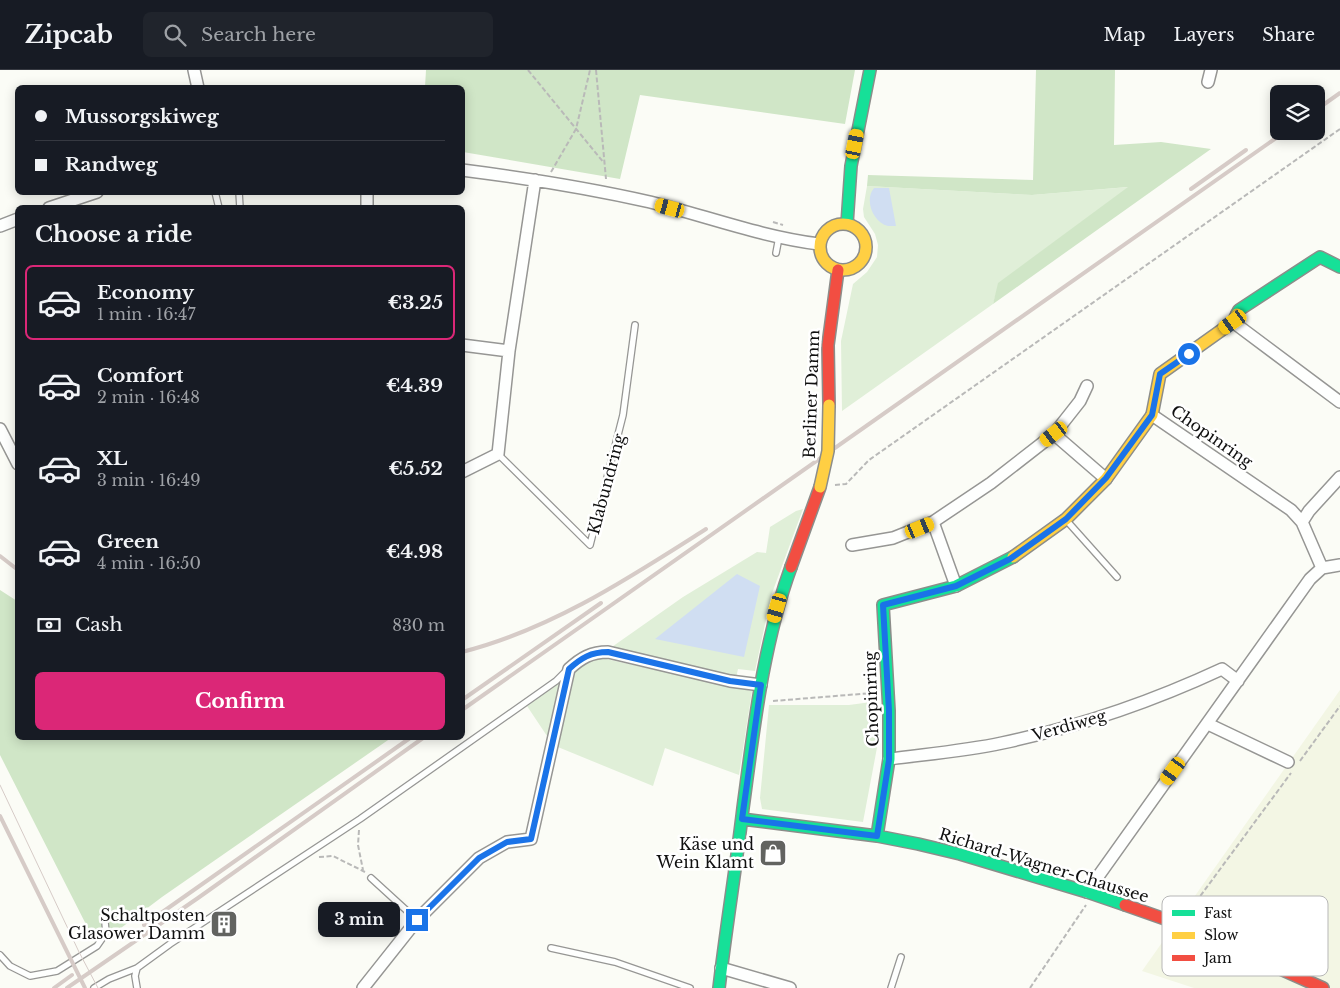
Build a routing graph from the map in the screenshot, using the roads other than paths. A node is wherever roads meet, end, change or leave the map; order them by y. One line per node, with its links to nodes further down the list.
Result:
1 (194, 70): 5 (street)
2 (870, 70): 11 (street)
3 (1211, 70): 4 (street)
4 (1208, 82)
5 (197, 85)
6 (465, 170): 7 (street)
7 (535, 180): 13 (street); 21 (street)
8 (90, 195): 9 (street)
9 (70, 204)
10 (15, 220): 12 (street)
11 (847, 224): 14 (street); 17 (street)
12 (0, 226)
13 (779, 237): 14 (street); 15 (lane)
14 (819, 244): 17 (street)
15 (776, 253)
16 (1340, 267): 18 (street)
17 (838, 270): 42 (street, Berliner Damm, bridge)
18 (1233, 322): 23 (street); 24 (street)
19 (635, 325): 27 (lane, Klabundring)
20 (465, 344): 21 (street)
21 (509, 351): 27 (street)
22 (1087, 386): 26 (street)
23 (1340, 402)
24 (1152, 415): 31 (street, Chopinring); 34 (street, Chopinring)
25 (0, 429): 28 (street)
26 (1054, 434): 31 (street); 33 (street)
27 (498, 454): 29 (street)
28 (15, 458)
29 (465, 470)
30 (1340, 477): 34 (street)
31 (1106, 478): 32 (street, Chopinring)
32 (1066, 519): 38 (lane); 39 (street, Chopinring)
33 (933, 522): 35 (street); 39 (street)
34 (1302, 522): 37 (street, Chopinring)
35 (852, 545)
36 (1340, 565): 37 (street)
37 (1322, 568): 41 (street)
38 (1117, 577)
39 (956, 586): 44 (street, Chopinring)
40 (569, 669): 42 (street); 52 (street); 56 (lane)
41 (1238, 681): 43 (street); 44 (street, Verdiweg)
42 (761, 685): 46 (street, Berliner Damm)
43 (1208, 724): 45 (street); 49 (street)
44 (889, 760): 47 (street, Chopinring)
45 (1288, 762)
46 (742, 819): 47 (street, Richard-Wagner-Chaussee); 57 (street, Berliner Damm)
47 (877, 836): 49 (street, Richard-Wagner-Chaussee)
48 (371, 878): 52 (lane)
49 (1090, 894): 51 (street, Richard-Wagner-Chaussee)
50 (104, 911): 54 (lane)
51 (1162, 918)
52 (417, 920): 61 (street)
53 (551, 948): 62 (lane)
54 (0, 955)
55 (901, 957): 65 (lane)
56 (137, 968): 59 (lane); 60 (lane)
57 (721, 968): 63 (street, Berliner Damm); 64 (street)
58 (1296, 976): 66 (street, Richard-Wagner-Chaussee)
59 (94, 988)
60 (137, 988)
61 (363, 988)
62 (690, 988)
63 (719, 988)
64 (790, 988)
65 (891, 988)
66 (1323, 988)

